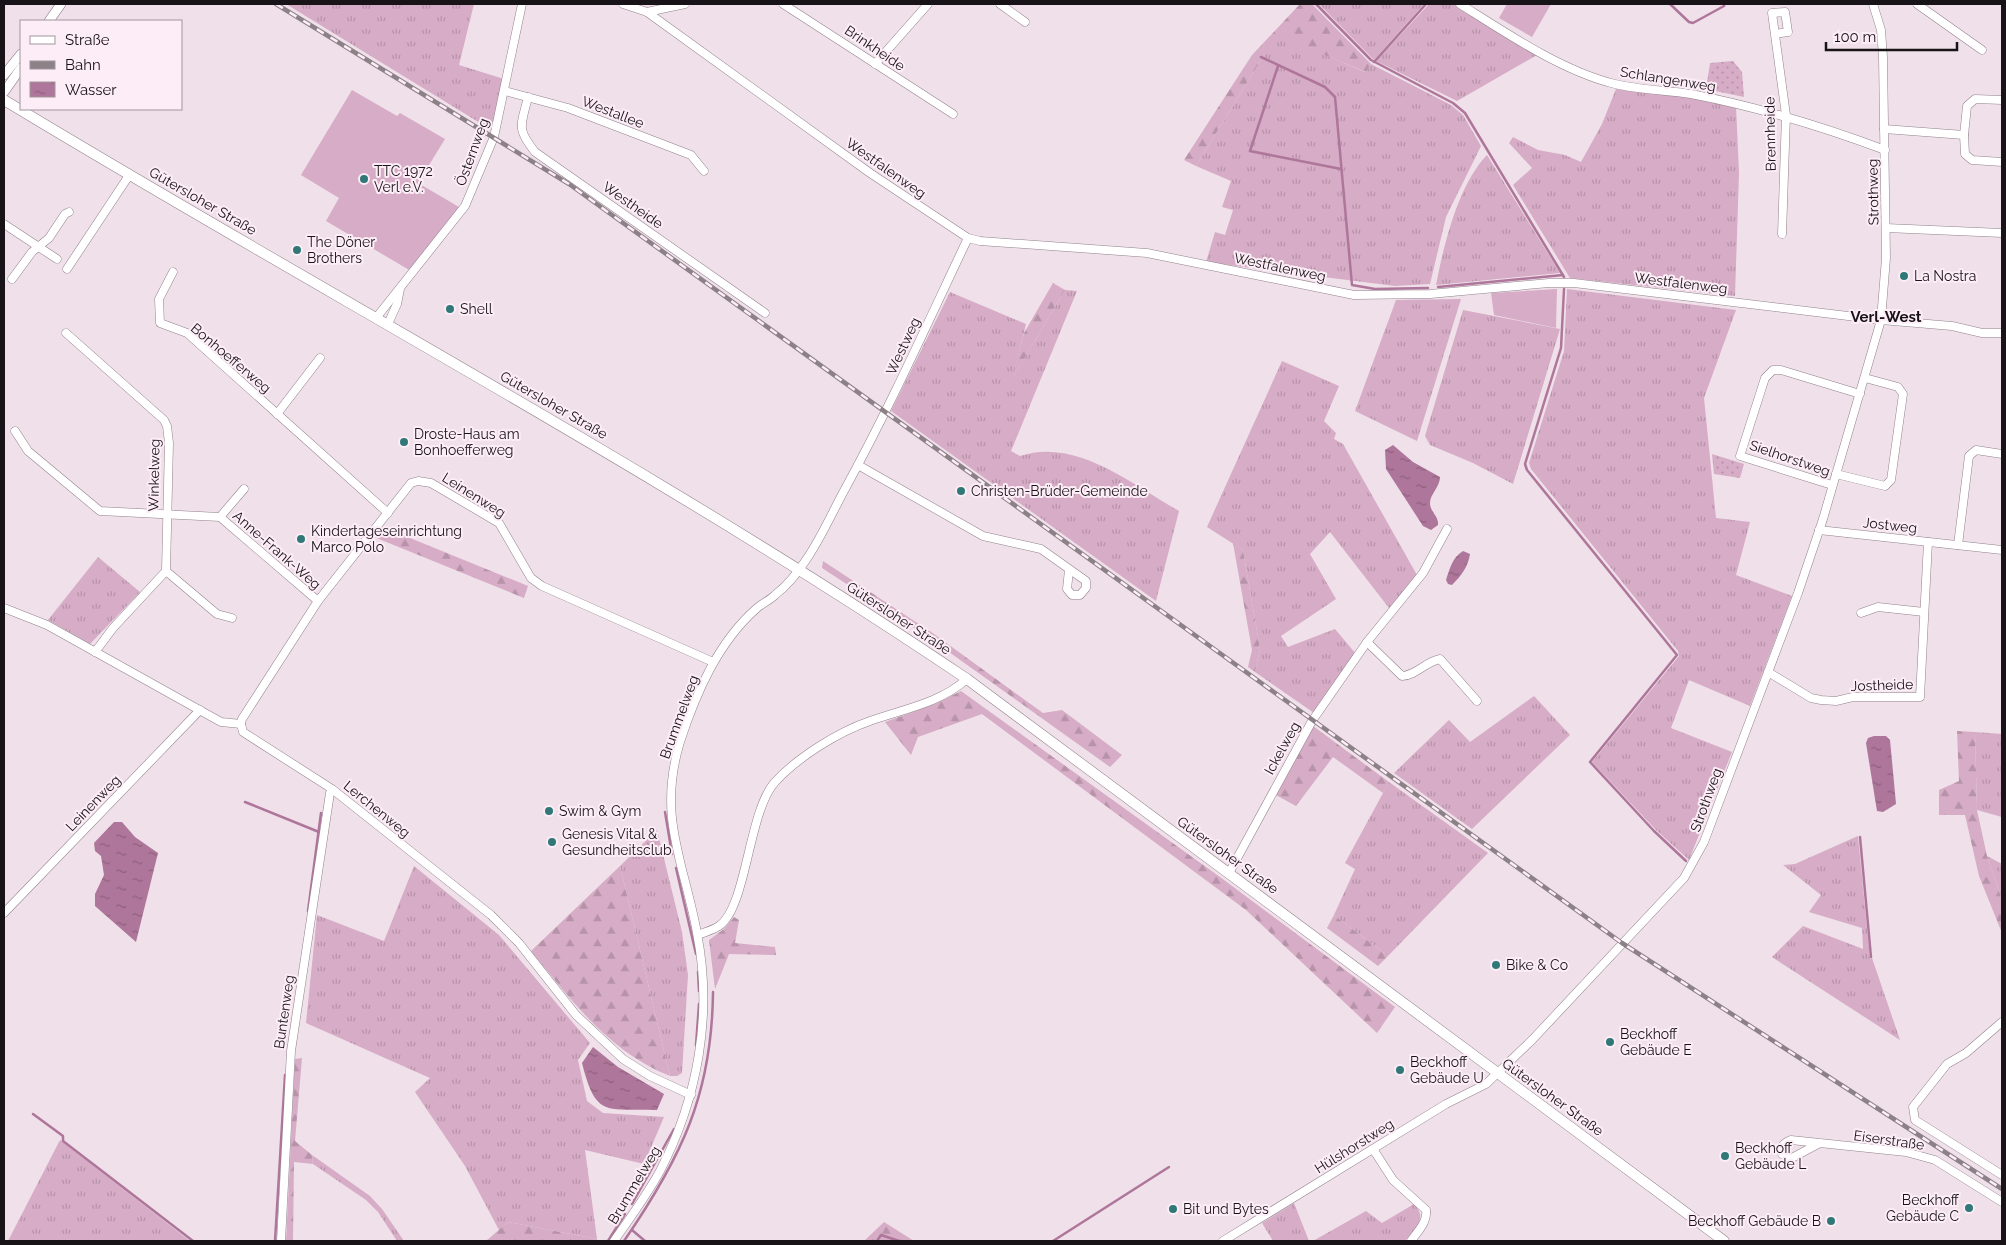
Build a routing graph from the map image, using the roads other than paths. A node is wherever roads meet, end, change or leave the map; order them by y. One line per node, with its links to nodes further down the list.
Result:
1 (61, 4): 12 (street)
2 (522, 4): 20 (street, Östernweg)
3 (623, 4): 11 (street, Westfalenweg)
4 (685, 4): 11 (street)
5 (783, 4): 17 (street, Brinkheide)
6 (928, 4): 17 (street)
7 (1000, 4): 13 (street)
8 (1460, 4): 28 (street, Schlangenweg)
9 (1873, 4): 29 (street, Strothweg)
10 (1917, 4): 15 (street)
11 (647, 12): 40 (street, Westfalenweg)
12 (50, 20)
13 (1025, 22)
14 (1775, 34): 28 (street, Brennheide)
15 (1982, 50)
16 (20, 55): 19 (street)
17 (875, 64): 27 (street, Brinkheide)
18 (20, 69): 21 (street)
19 (4, 75)
20 (505, 91): 22 (street, Westallee); 46 (street, Östernweg)
21 (4, 92)
22 (528, 97): 33 (street, Westallee); 47 (street, Westheide)
23 (4, 100): 25 (main road, Gütersloher Straße)
24 (2002, 100): 30 (street)
25 (20, 109)
26 (21, 110): 34 (main road, Gütersloher Straße)
27 (953, 114)
28 (1786, 115): 31 (street, Schlangenweg); 39 (street, Brennheide)
29 (1884, 128): 30 (street); 31 (street, Strothweg)
30 (1964, 135): 32 (street)
31 (1885, 150): 37 (street, Strothweg)
32 (2002, 162)
33 (704, 171)
34 (130, 174): 43 (street); 48 (main road, Gütersloher Straße)
35 (69, 212): 41 (street)
36 (4, 224): 41 (street)
37 (1886, 228): 38 (street); 49 (street, Strothweg)
38 (2002, 233)
39 (1782, 234)
40 (968, 238): 49 (street, Westfalenweg); 59 (street, Westweg)
41 (38, 247): 42 (street); 45 (street)
42 (57, 259)
43 (67, 269)
44 (173, 272): 56 (street, Bonhoefferweg)
45 (12, 279)
46 (400, 289): 48 (street, Östernweg); 50 (street, Östernweg)
47 (765, 313)
48 (376, 318): 50 (main road, Gütersloher Straße)
49 (1881, 320): 52 (street, Westfalenweg); 54 (street, Strothweg)
50 (388, 324): 71 (main road, Gütersloher Straße)
51 (66, 333): 64 (street, Winkelweg)
52 (2002, 333)
53 (320, 358): 56 (street)
54 (1865, 378): 55 (street, Strothweg); 60 (street)
55 (1860, 394): 60 (street, Strothweg); 61 (street, Sielhorstweg)
56 (278, 414): 63 (street, Bonhoefferweg)
57 (15, 431): 64 (street, Anne-Frank-Weg)
58 (2002, 454): 69 (street)
59 (858, 465): 71 (street, Westweg); 72 (street)
60 (1836, 474): 61 (street, Strothweg)
61 (1832, 486): 67 (street, Strothweg)
62 (244, 489): 65 (street, Anne-Frank-Weg)
63 (388, 513): 74 (street, Leinenweg); 81 (street, Leinenweg)
64 (166, 515): 65 (street, Anne-Frank-Weg); 73 (street, Winkelweg)
65 (220, 518): 74 (street, Anne-Frank-Weg)
66 (1447, 529): 79 (street, Ickelweg)
67 (1819, 530): 68 (street, Jostweg); 82 (street, Strothweg)
68 (1928, 542): 69 (street, Jostweg); 76 (street, Jostheide)
69 (1958, 545): 70 (street, Jostweg)
70 (2002, 550)
71 (799, 569): 81 (street, Brummelweg); 83 (main road, Gütersloher Straße)
72 (1069, 570)
73 (166, 571): 78 (street); 80 (street)
74 (318, 601): 86 (street, Leinenweg)
75 (4, 608): 80 (street)
76 (1924, 612): 77 (street); 82 (street, Jostheide)
77 (1862, 613)
78 (232, 618)
79 (1367, 642): 84 (street); 88 (street, Ickelweg)
80 (95, 652): 85 (street)
81 (713, 662): 90 (street, Brummelweg)
82 (1768, 672): 92 (street, Strothweg)
83 (967, 679): 88 (main road, Gütersloher Straße); 90 (street)
84 (1477, 701)
85 (200, 710): 86 (street); 89 (street, Leinenweg)
86 (240, 724): 87 (street, Lerchenweg)
87 (332, 789): 93 (street, Lerchenweg); 98 (street, Buntenweg)
88 (1229, 873): 92 (main road, Gütersloher Straße)
89 (4, 914)
90 (698, 935): 93 (street, Brummelweg)
91 (2002, 1022): 96 (street)
92 (1497, 1073): 95 (street, Hülshorstweg); 102 (main road, Gütersloher Straße)
93 (691, 1095): 99 (street, Brummelweg)
94 (1820, 1144): 97 (street, Eiserstraße)
95 (1373, 1149): 100 (street, Hülshorstweg); 101 (street)
96 (2002, 1175)
97 (2002, 1202)
98 (281, 1241)
99 (614, 1241)
100 (1224, 1241)
101 (1411, 1241)
102 (1724, 1241)

